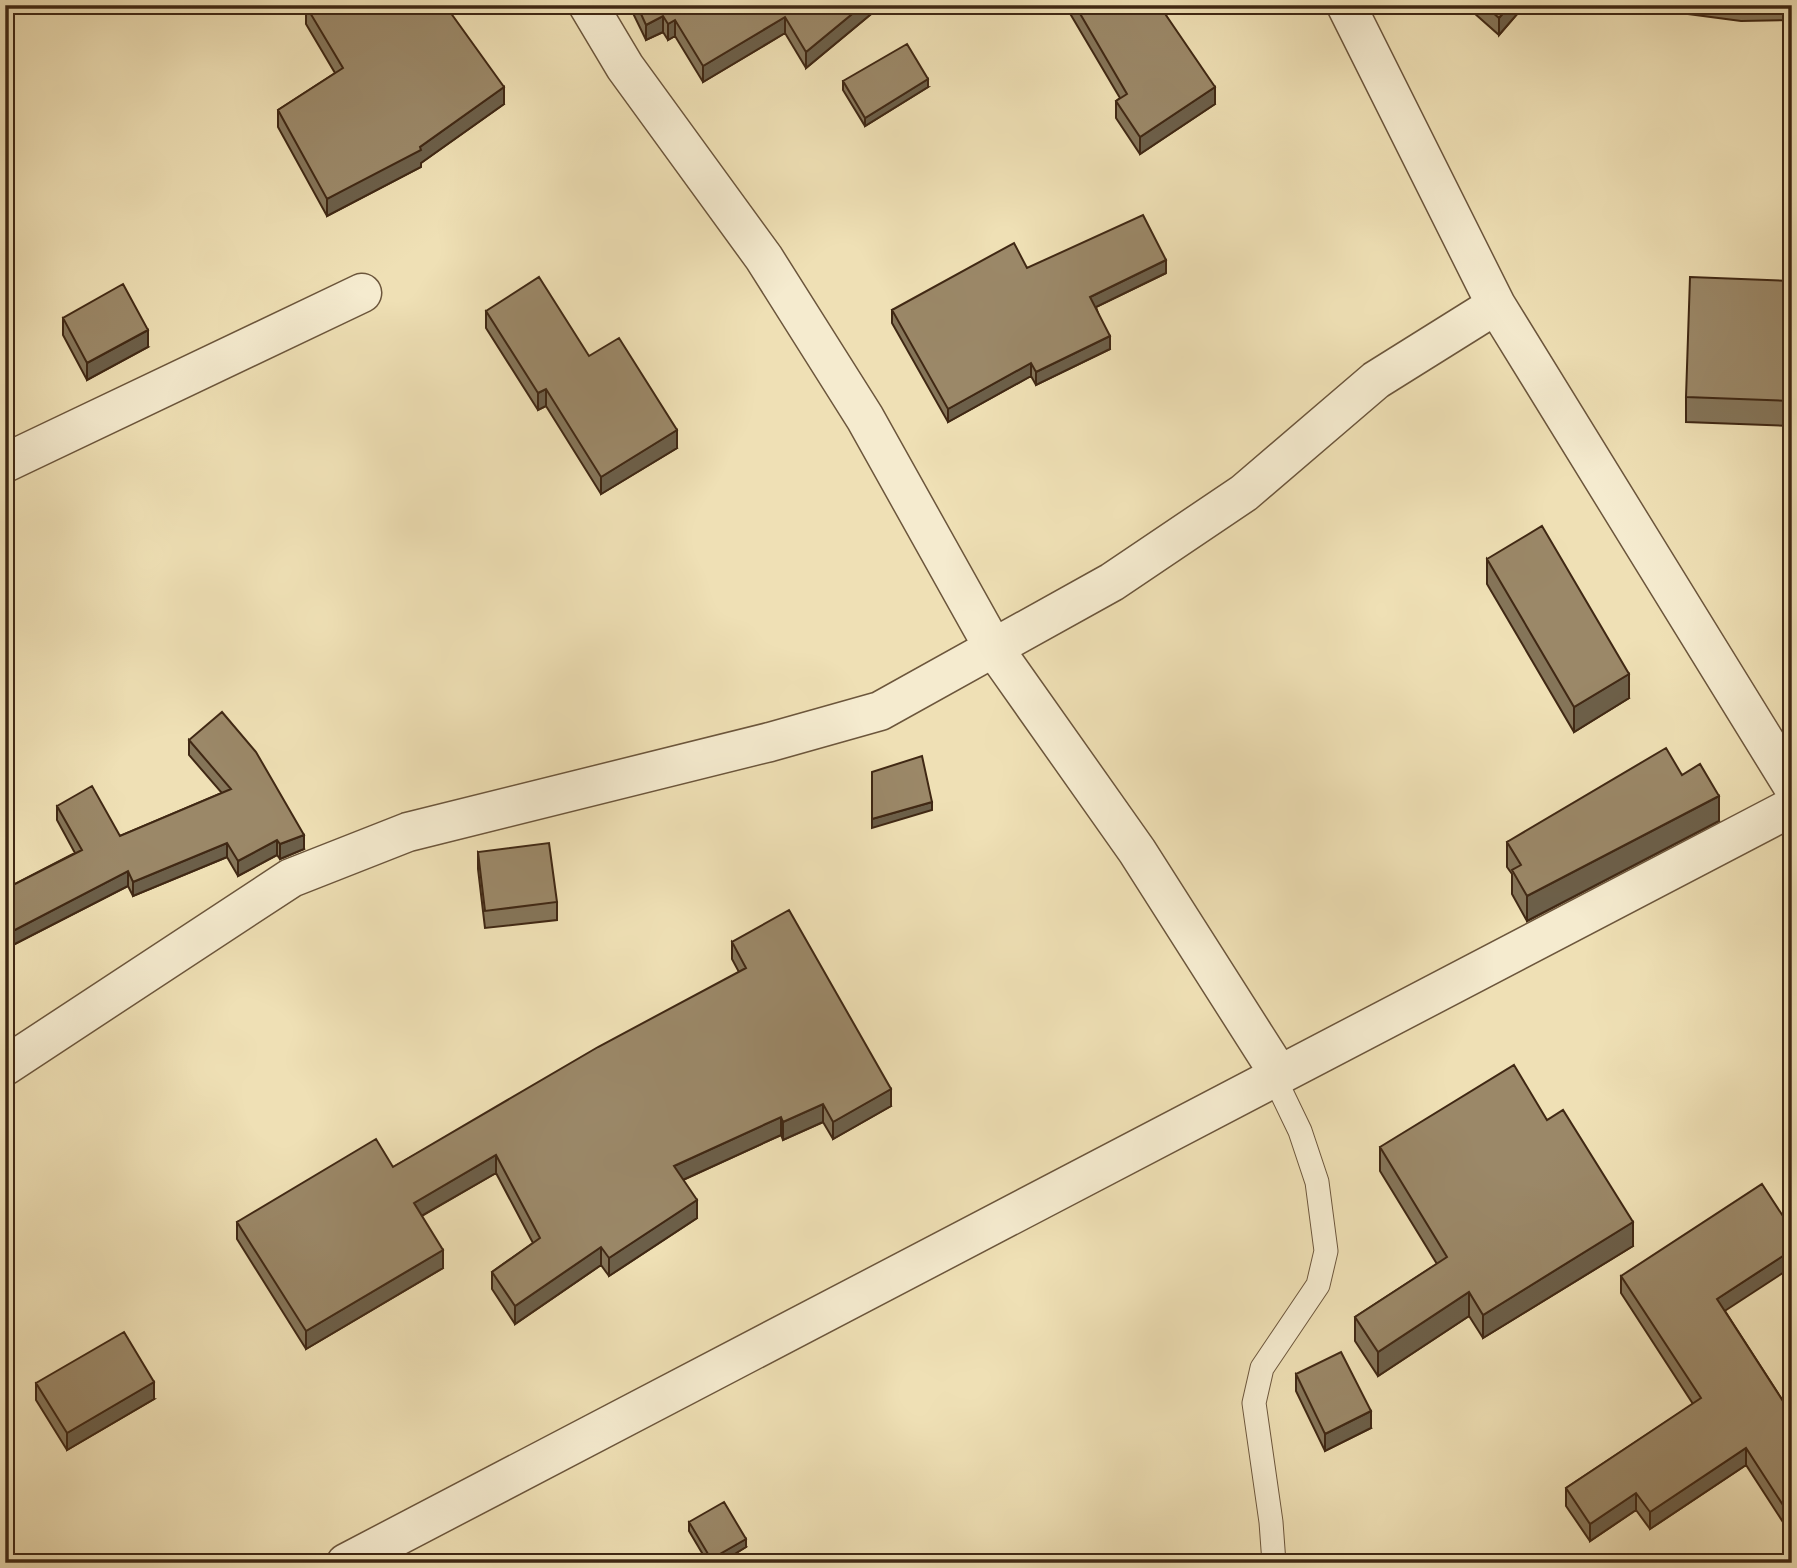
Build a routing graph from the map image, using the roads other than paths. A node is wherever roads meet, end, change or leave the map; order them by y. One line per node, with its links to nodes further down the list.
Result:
1 (588, 5): 6 (street)
2 (1346, 5): 4 (street)
3 (362, 293): 5 (street)
4 (1496, 305): 6 (street); 7 (street)
5 (5, 463)
6 (993, 647): 9 (street); 10 (street)
7 (1792, 785)
8 (1792, 807): 10 (street)
9 (5, 1066)
10 (1276, 1076): 11 (street); 12 (lane)
11 (346, 1563)
12 (1274, 1563)

